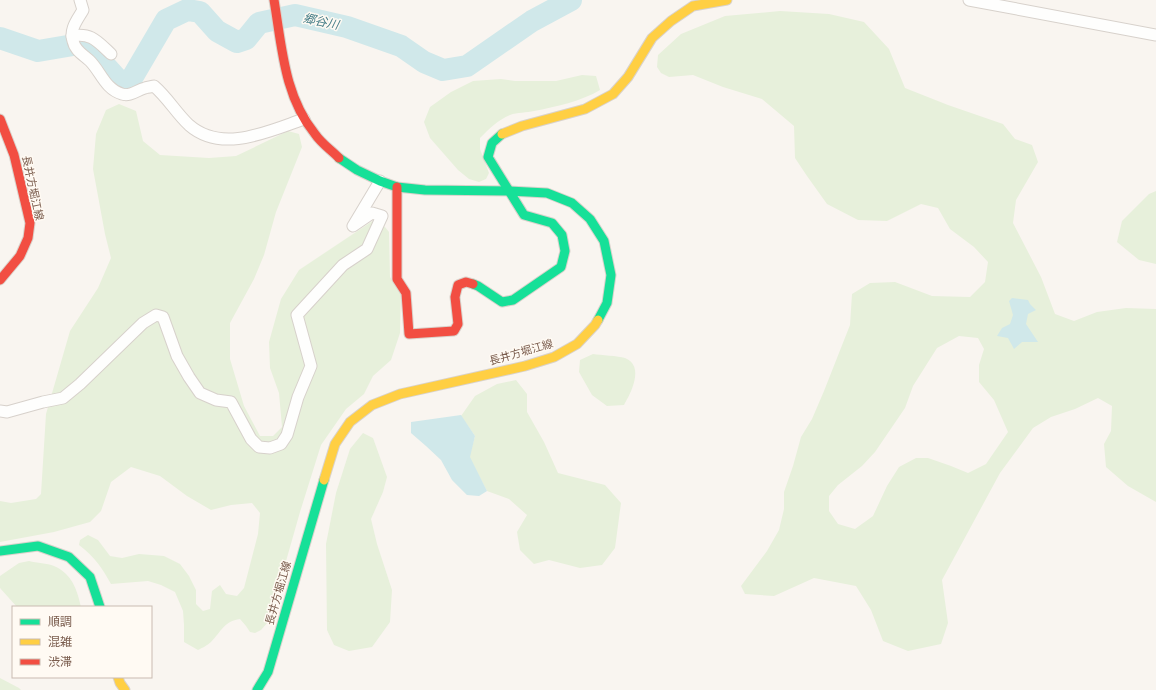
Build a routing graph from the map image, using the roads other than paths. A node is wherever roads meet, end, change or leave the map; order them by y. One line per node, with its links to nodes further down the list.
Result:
1 (80, 0): 6 (street)
2 (274, 0): 9 (main road, 長井方堀江線)
3 (727, 0): 12 (main road)
4 (969, 0): 5 (street)
5 (1156, 35)
6 (72, 36): 7 (street); 9 (street)
7 (111, 54)
8 (0, 119): 13 (main road, 長井方堀江線)
9 (304, 119): 10 (main road, 長井方堀江線)
10 (380, 181): 11 (main road, 長井方堀江線); 14 (street)
11 (397, 187): 12 (main road, 長井方堀江線); 12 (main road)
12 (509, 191): 19 (main road, 長井方堀江線)
13 (0, 280)
14 (0, 411)
15 (0, 551): 16 (main road)
16 (100, 606)
17 (118, 678): 18 (main road)
18 (125, 690)
19 (257, 690)

